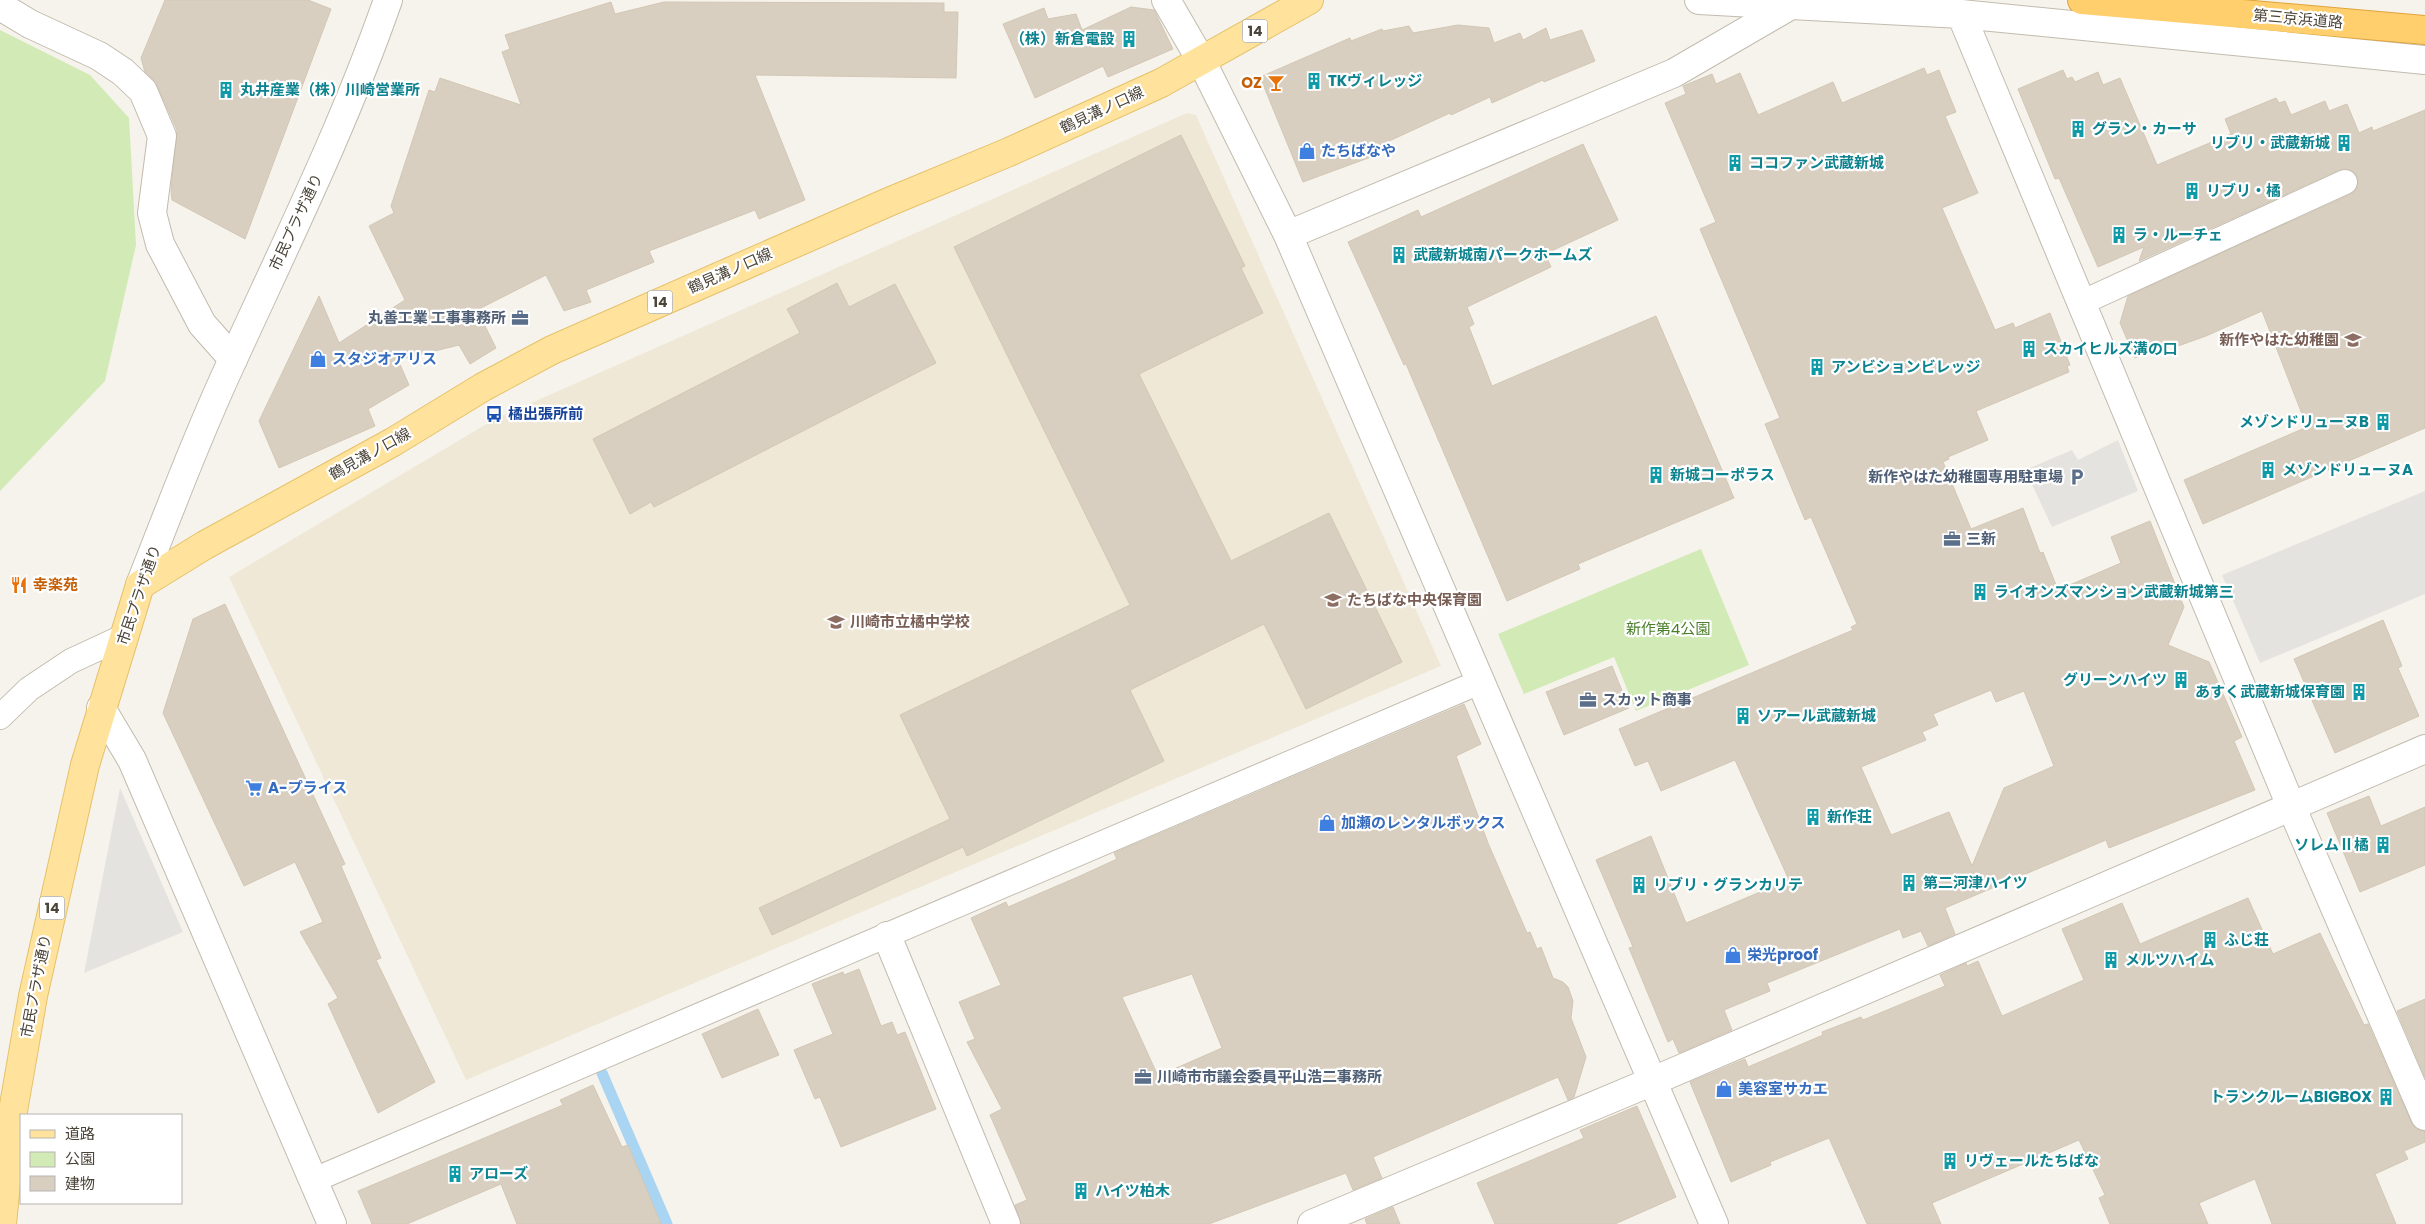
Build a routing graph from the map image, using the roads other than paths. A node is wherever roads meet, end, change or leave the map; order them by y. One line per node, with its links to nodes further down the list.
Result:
1 (388, 0): 15 (street, 市民プラザ通り)
2 (1166, 0): 11 (street)
3 (1308, 0): 11 (main road, 鶴見溝ノ口線 / 14)
4 (1700, 0): 6 (street)
5 (2082, 0): 9 (highway, 第三京浜道路)
6 (1791, 5): 8 (street); 13 (street)
7 (0, 6): 15 (street)
8 (1961, 14): 10 (street); 14 (street)
9 (2425, 30)
10 (2425, 60)
11 (1202, 62): 13 (street); 16 (main road, 鶴見溝ノ口線 / 14)
12 (2345, 182): 14 (lane)
13 (1288, 235): 18 (street)
14 (2081, 303): 22 (street)
15 (233, 359): 16 (street, 市民プラザ通り)
16 (140, 585): 17 (main road, 市民プラザ通り / 14)
17 (126, 636): 19 (main road, 市民プラザ通り / 14); 20 (lane)
18 (1482, 681): 23 (lane); 24 (street)
19 (101, 708): 26 (street); 27 (main road, 市民プラザ通り / 14)
20 (0, 717)
21 (2425, 749): 22 (street)
22 (2292, 806): 24 (street); 25 (street)
23 (887, 936): 26 (lane); 29 (street)
24 (1653, 1081): 30 (street); 31 (street)
25 (2425, 1116)
26 (314, 1180): 28 (street)
27 (2, 1224)
28 (332, 1224)
29 (1006, 1224)
30 (1312, 1224)
31 (1714, 1224)

